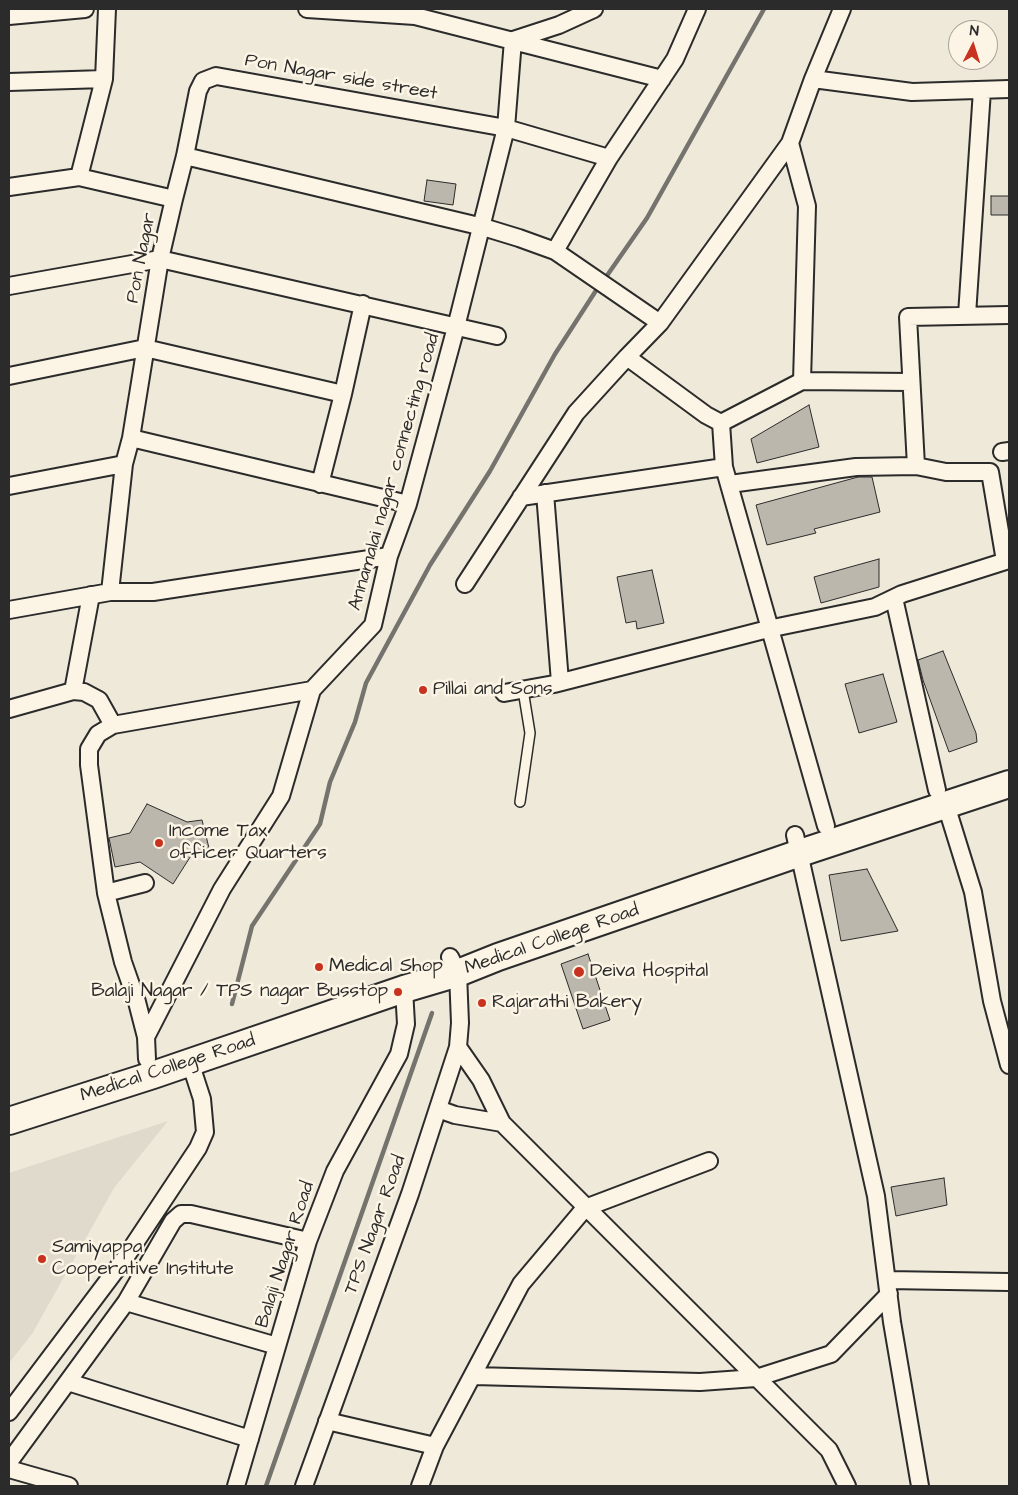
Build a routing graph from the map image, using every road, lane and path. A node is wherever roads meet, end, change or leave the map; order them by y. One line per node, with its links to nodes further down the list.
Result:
1 (85, 9): 7 (street)
2 (107, 9): 9 (street)
3 (307, 9): 8 (street)
4 (594, 9): 8 (street)
5 (698, 9): 10 (street)
6 (842, 9): 11 (street)
7 (9, 16)
8 (513, 40): 10 (street); 15 (street)
9 (104, 79): 12 (street); 19 (street)
10 (662, 79): 18 (street)
11 (813, 79): 14 (street); 16 (street)
12 (9, 82)
13 (1009, 89): 14 (street)
14 (982, 90): 28 (street)
15 (506, 128): 17 (street, Pon Nagar side street); 18 (street, Pon Nagar side street); 22 (street, Annamalai nagar connecting road)
16 (790, 143): 29 (street); 35 (street)
17 (186, 156): 21 (street, Pon Nagar side street); 22 (street)
18 (609, 158): 23 (street)
19 (78, 177): 20 (street); 21 (street, Pon Nagar)
20 (9, 187)
21 (174, 199): 24 (street, Pon Nagar)
22 (483, 227): 23 (street); 30 (street, Annamalai nagar connecting road)
23 (555, 251): 29 (street)
24 (160, 259): 25 (street); 26 (street); 32 (street, Pon Nagar)
25 (9, 286)
26 (363, 304): 30 (street); 37 (street)
27 (1009, 314): 28 (street)
28 (967, 315): 36 (street)
29 (660, 323): 33 (street)
30 (456, 327): 31 (street); 48 (street, Annamalai nagar connecting road)
31 (497, 336)
32 (145, 348): 34 (street); 37 (street); 39 (street, Pon Nagar)
33 (626, 357): 38 (street); 47 (street)
34 (9, 376)
35 (802, 381): 36 (street); 38 (street)
36 (911, 382): 41 (street)
37 (343, 394): 43 (street)
38 (720, 423): 42 (street)
39 (131, 438): 40 (street, Pon Nagar); 43 (street)
40 (124, 464): 45 (street); 52 (street, Pon Nagar)
41 (916, 466): 44 (street); 50 (street)
42 (724, 467): 44 (street); 46 (street)
43 (320, 484): 48 (street)
44 (730, 484): 56 (street)
45 (9, 486)
46 (545, 493): 47 (street); 57 (street)
47 (521, 497): 51 (street)
48 (408, 504): 49 (street, Annamalai nagar connecting road)
49 (389, 556): 52 (street); 58 (street, Annamalai nagar connecting road)
50 (1007, 561): 54 (street)
51 (465, 584)
52 (110, 592): 53 (street)
53 (90, 595): 55 (street); 60 (street)
54 (894, 598): 56 (street); 66 (street)
55 (9, 610)
56 (768, 629): 57 (street); 68 (street)
57 (560, 682): 59 (street)
58 (312, 690): 63 (street); 75 (street, Annamalai nagar connecting road)
59 (523, 690): 61 (street); 67 (lane)
60 (74, 691): 62 (street); 63 (street)
61 (504, 693)
62 (9, 709)
63 (113, 725): 71 (street)
64 (1009, 766): 66 (main road, Medical College Road)
65 (1009, 784): 66 (main road, Medical College Road)
66 (942, 797): 68 (main road, Medical College Road); 69 (main road, Medical College Road); 77 (street)
67 (520, 802)
68 (826, 826): 69 (main road, Medical College Road)
69 (797, 844): 72 (main road, Medical College Road); 86 (street)
70 (145, 883): 71 (street)
71 (106, 893): 75 (street)
72 (447, 967): 73 (main road, Medical College Road); 74 (street, TPS Nagar Road)
73 (409, 982): 75 (main road, Medical College Road); 76 (main road, Medical College Road); 84 (street, Balaji Nagar Road)
74 (458, 1047): 79 (street, TPS Nagar Road); 81 (street)
75 (147, 1048): 78 (main road, Medical College Road)
76 (190, 1062): 80 (main road, Medical College Road); 92 (street)
77 (1009, 1065)
78 (9, 1104)
79 (438, 1109): 81 (street); 93 (street, TPS Nagar Road)
80 (9, 1122)
81 (502, 1124): 83 (street)
82 (709, 1162): 83 (street)
83 (585, 1208): 89 (street); 90 (street)
84 (308, 1241): 87 (street); 88 (street, Balaji Nagar Road)
85 (1009, 1282): 86 (street)
86 (888, 1287): 90 (street); 103 (street)
87 (126, 1302): 88 (street); 91 (street)
88 (277, 1346): 94 (street, Balaji Nagar Road)
89 (474, 1376): 90 (street); 95 (street)
90 (756, 1378): 102 (street)
91 (68, 1382): 94 (street); 96 (street)
92 (9, 1412)
93 (327, 1421): 95 (street); 100 (street, TPS Nagar Road)
94 (250, 1439): 99 (street, Balaji Nagar Road)
95 (435, 1446): 101 (street)
96 (9, 1462)
97 (9, 1469): 98 (street)
98 (69, 1486)
99 (236, 1486)
100 (304, 1486)
101 (420, 1486)
102 (847, 1486)
103 (920, 1486)

